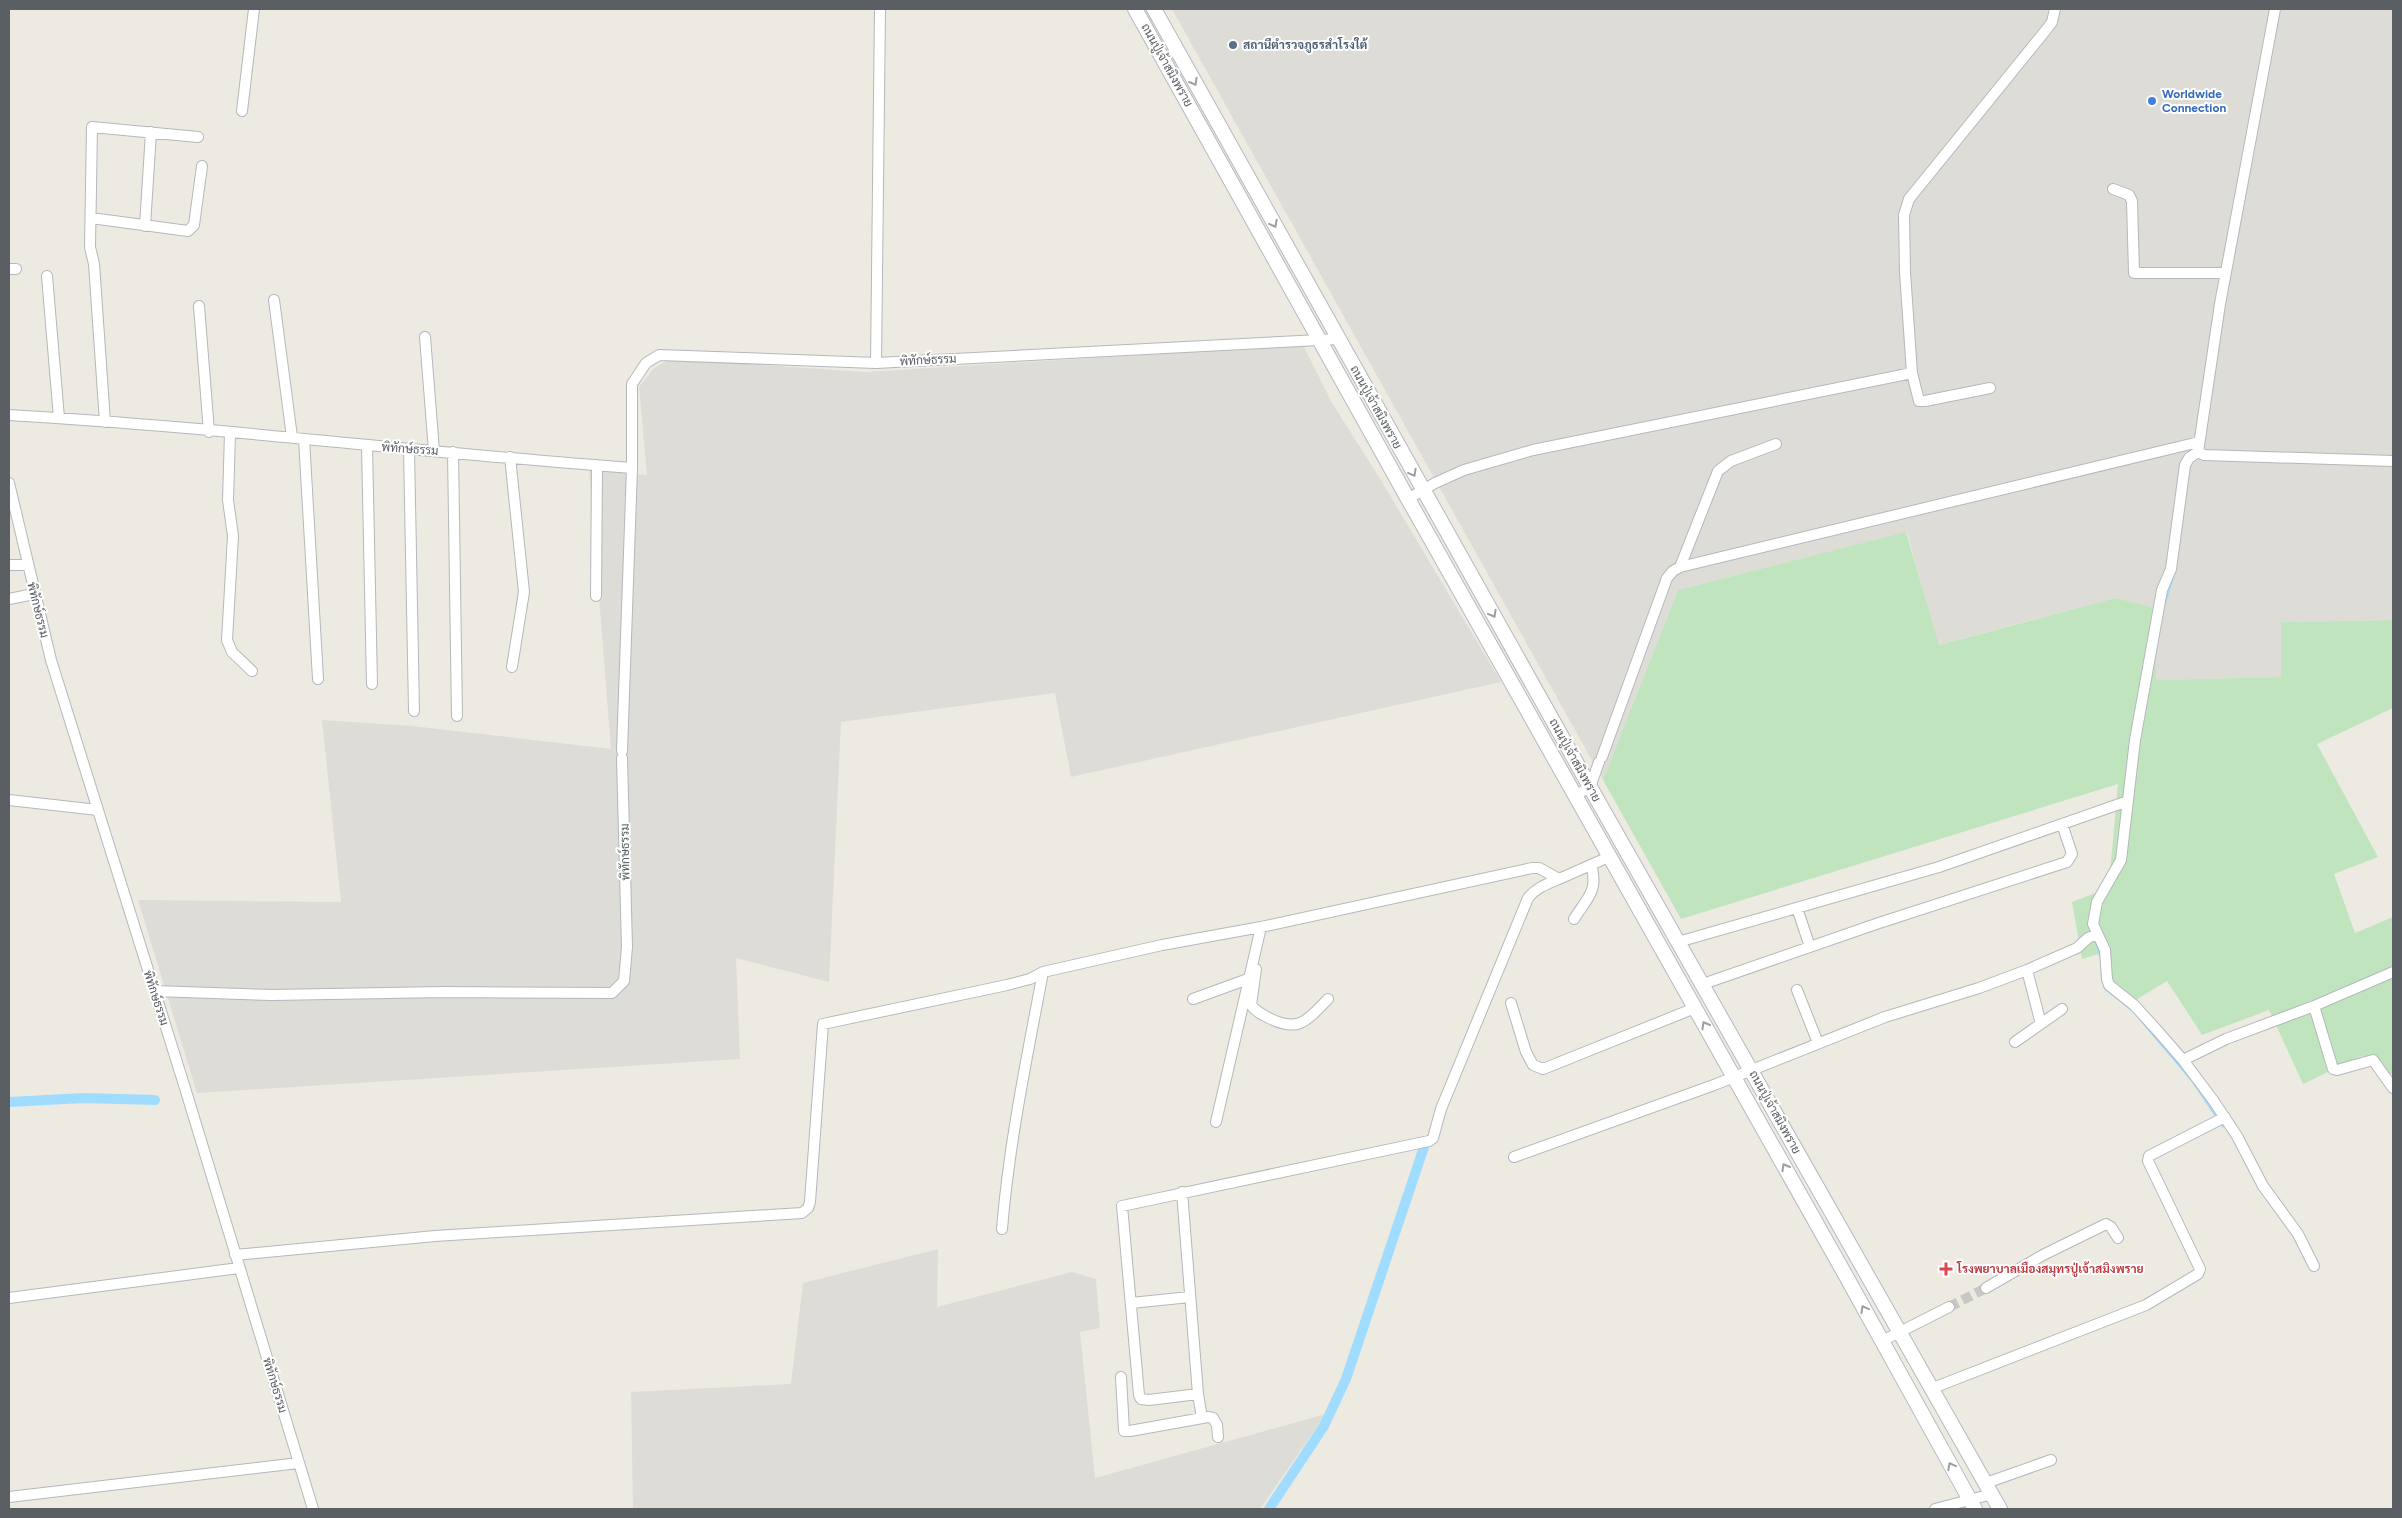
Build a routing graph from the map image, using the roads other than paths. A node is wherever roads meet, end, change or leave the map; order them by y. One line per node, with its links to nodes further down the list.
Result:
1 (254, 9): 9 (street)
2 (880, 9): 23 (street)
3 (1136, 9): 8 (main road, ถนนปู่เจ้าสมิงพราย)
4 (1154, 9): 7 (main road, ถนนปู่เจ้าสมิงพราย)
5 (2055, 9): 24 (street)
6 (2275, 9): 16 (street)
7 (1184, 64): 8 (main road); 21 (main road, ถนนปู่เจ้าสมิงพราย, one-way to 21)
8 (1171, 72): 22 (main road, ถนนปู่เจ้าสมิงพราย)
9 (242, 111)
10 (152, 132): 11 (street); 14 (street); 15 (street)
11 (198, 137)
12 (202, 166): 15 (street)
13 (2113, 189): 16 (street)
14 (91, 218): 15 (street); 28 (street)
15 (144, 226)
16 (2226, 273): 35 (street)
17 (47, 276): 27 (street)
18 (274, 300): 31 (street)
19 (199, 306): 29 (street)
20 (424, 337): 37 (street)
21 (1339, 339): 22 (street, พิทักษ์ธรรม); 44 (main road, ถนนปู่เจ้าสมิงพราย, one-way to 44)
22 (1320, 340): 23 (street, พิทักษ์ธรรม); 45 (main road, ถนนปู่เจ้าสมิงพราย)
23 (876, 363): 42 (street, พิทักษ์ธรรม)
24 (1912, 374): 25 (street); 44 (street)
25 (1990, 388)
26 (9, 415): 27 (street, พิทักษ์ธรรม)
27 (59, 418): 28 (street, พิทักษ์ธรรม)
28 (104, 422): 29 (street, พิทักษ์ธรรม)
29 (209, 432): 30 (street, พิทักษ์ธรรม)
30 (230, 433): 31 (street, พิทักษ์ธรรม); 53 (street)
31 (292, 437): 32 (street, พิทักษ์ธรรม)
32 (304, 439): 34 (street, พิทักษ์ธรรม); 54 (street)
33 (1776, 444): 48 (street)
34 (368, 446): 36 (street, พิทักษ์ธรรม); 55 (street)
35 (2198, 447): 40 (street); 48 (street); 61 (street)
36 (410, 449): 37 (street, พิทักษ์ธรรม); 56 (street)
37 (434, 451): 38 (street, พิทักษ์ธรรม)
38 (453, 452): 39 (street, พิทักษ์ธรรม); 57 (street)
39 (510, 457): 41 (street, พิทักษ์ธรรม); 52 (street)
40 (2393, 461)
41 (596, 465): 42 (street, พิทักษ์ธรรม); 50 (street)
42 (632, 468): 80 (street, พิทักษ์ธรรม)
43 (9, 483): 47 (street, พิทักษ์ธรรม)
44 (1423, 491): 45 (street); 58 (main road, ถนนปู่เจ้าสมิงพราย, one-way to 58)
45 (1408, 499): 59 (main road, ถนนปู่เจ้าสมิงพราย)
46 (9, 565): 47 (street)
47 (27, 565): 49 (street, พิทักษ์ธรรม)
48 (1680, 567): 58 (street)
49 (34, 594): 51 (street); 62 (street, พิทักษ์ธรรม)
50 (596, 596)
51 (9, 599)
52 (512, 667)
53 (252, 671)
54 (318, 679)
55 (372, 684)
56 (414, 711)
57 (457, 716)
58 (1590, 787): 59 (street); 71 (main road, ถนนปู่เจ้าสมิงพราย)
59 (1576, 795): 64 (main road, ถนนปู่เจ้าสมิงพราย)
60 (9, 800): 62 (street)
61 (2123, 803): 63 (street); 70 (street)
62 (98, 810): 80 (street, พิทักษ์ธรรม)
63 (2062, 824): 67 (street); 72 (street)
64 (1610, 856): 65 (street); 85 (main road, ถนนปู่เจ้าสมิงพราย)
65 (1591, 865): 66 (street); 68 (street)
66 (1559, 879): 69 (street); 97 (street)
67 (1797, 908): 71 (street); 72 (street)
68 (1574, 919)
69 (1261, 927): 73 (street); 75 (street)
70 (2094, 936): 74 (street); 90 (street)
71 (1678, 942): 78 (main road, ถนนปู่เจ้าสมิงพราย)
72 (1810, 947): 78 (street)
73 (1253, 958): 77 (street); 82 (street)
74 (2027, 970): 87 (street); 89 (street)
75 (1043, 972): 98 (street); 100 (street)
76 (2393, 972): 84 (street)
77 (1248, 979): 81 (street); 95 (street)
78 (1703, 984): 91 (main road, ถนนปู่เจ้าสมิงพราย)
79 (1797, 990): 89 (street)
80 (154, 991): 100 (street, พิทักษ์ธรรม)
81 (1193, 999)
82 (1328, 1000)
83 (1511, 1003): 85 (street)
84 (2314, 1006): 90 (street); 93 (street)
85 (1695, 1008): 92 (main road, ถนนปู่เจ้าสมิงพราย, one-way to 85)
86 (2062, 1010): 87 (street)
87 (2041, 1024): 88 (street)
88 (2015, 1042)
89 (1818, 1043): 91 (street)
90 (2183, 1060): 94 (street)
91 (1751, 1070): 92 (street); 108 (main road, ถนนปู่เจ้าสมิงพราย)
92 (1735, 1077): 96 (street); 109 (main road, ถนนปู่เจ้าสมิงพราย, one-way to 92)
93 (2393, 1088)
94 (2222, 1119): 101 (street); 111 (street)
95 (1216, 1122)
96 (1514, 1157)
97 (1182, 1192): 104 (street); 106 (street)
98 (1002, 1229)
99 (2118, 1238): 103 (street)
100 (235, 1255): 102 (street, พิทักษ์ธรรม)
101 (2314, 1266)
102 (239, 1268): 105 (street); 116 (street, พิทักษ์ธรรม)
103 (1986, 1288)
104 (1190, 1297): 106 (street); 112 (street)
105 (9, 1298)
106 (1130, 1303): 112 (street)
107 (1949, 1307): 108 (street)
108 (1901, 1332): 109 (street); 111 (main road, ถนนปู่เจ้าสมิงพราย)
109 (1882, 1341): 119 (main road, ถนนปู่เจ้าสมิงพราย, one-way to 109)
110 (1121, 1377): 113 (street)
111 (1933, 1388): 117 (main road, ถนนปู่เจ้าสมิงพราย)
112 (1198, 1394): 113 (street)
113 (1202, 1418): 114 (street)
114 (1218, 1437)
115 (2051, 1460): 117 (street)
116 (299, 1463): 118 (street); 120 (street, พิทักษ์ธรรม)
117 (1989, 1488): 119 (street); 122 (main road, ถนนปู่เจ้าสมิงพราย)
118 (9, 1497)
119 (1972, 1505): 121 (street)
120 (313, 1509)
121 (1935, 1509)
122 (2000, 1509)

